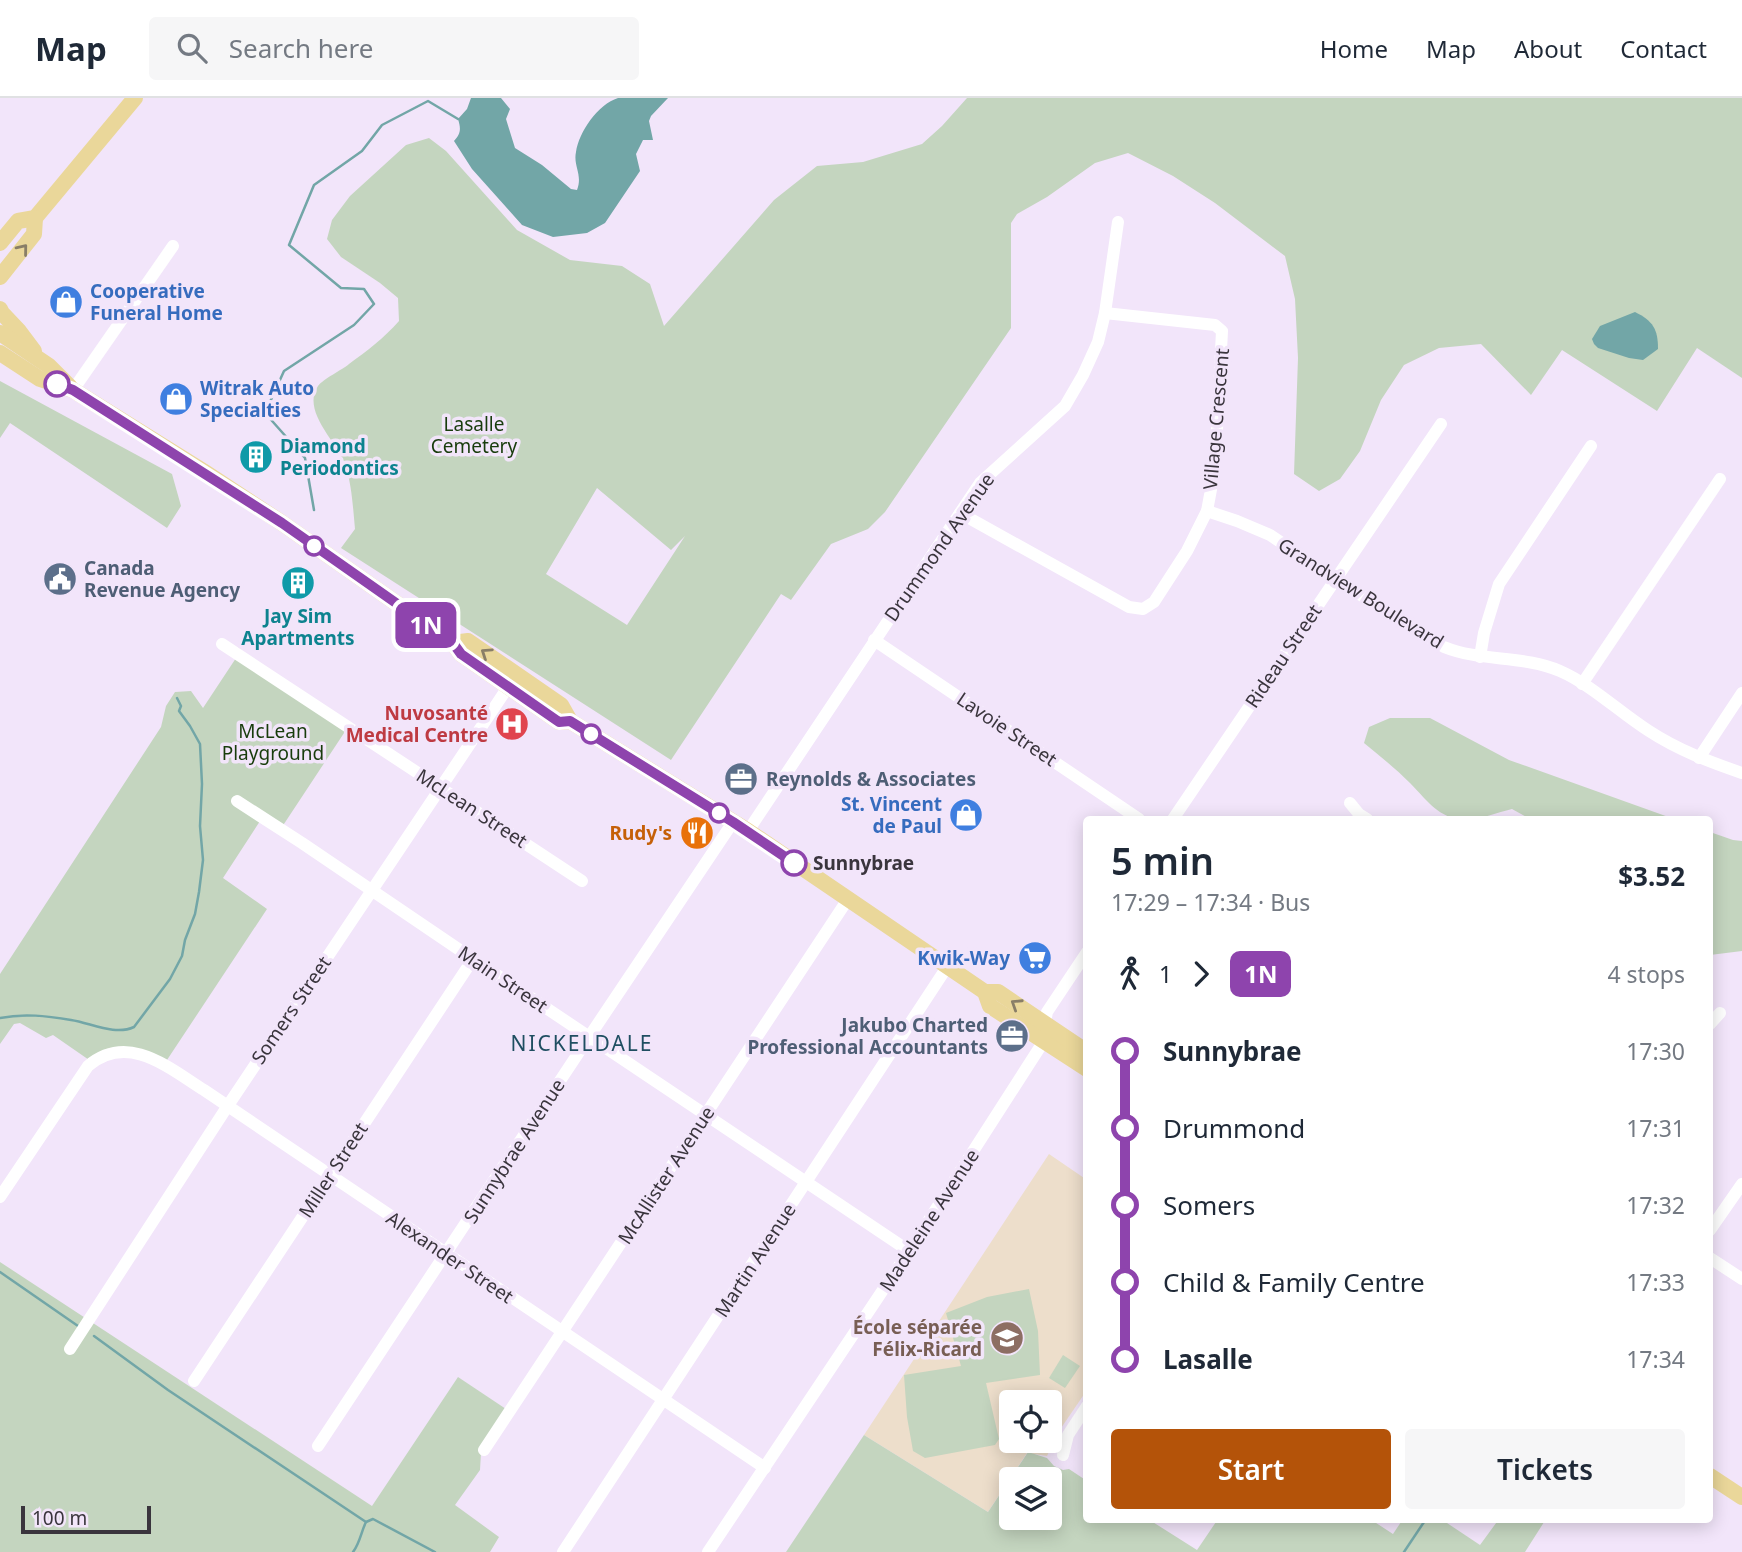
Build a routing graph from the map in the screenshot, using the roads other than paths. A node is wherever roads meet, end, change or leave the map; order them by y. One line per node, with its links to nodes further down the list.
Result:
1 (135, 98): 2 (main road)
2 (35, 218): 4 (main road); 6 (main road, one-way to 2)
3 (1118, 222): 8 (street, Drummond Avenue)
4 (0, 243)
5 (173, 246): 13 (street)
6 (0, 278)
7 (0, 309): 12 (main road)
8 (1105, 313): 17 (street, Village Crescent); 18 (street, Drummond Avenue)
9 (0, 333): 12 (main road)
10 (0, 353): 12 (main road)
11 (0, 364): 12 (main road)
12 (35, 366): 13 (main road)
13 (73, 390): 23 (main road)
14 (1441, 424): 19 (street, Rideau Street)
15 (1591, 446): 22 (street)
16 (1720, 479): 24 (street)
17 (1207, 512): 18 (street, Village Crescent); 19 (street, Grandview Boulevard)
18 (960, 513): 20 (street, Drummond Avenue)
19 (1335, 579): 22 (street, Grandview Boulevard); 32 (street, Rideau Street)
20 (874, 640): 31 (street, Lavoie Street); 35 (street, Drummond Avenue)
21 (222, 643): 28 (street, McLean Street)
22 (1480, 657): 24 (street, Grandview Boulevard)
23 (512, 681): 28 (street, Somers Street); 34 (main road)
24 (1582, 684): 26 (street, Grandview Boulevard)
25 (1742, 694): 26 (street)
26 (1699, 758): 27 (street, Grandview Boulevard)
27 (1742, 773)
28 (441, 787): 36 (street, McLean Street); 37 (street, Somers Street)
29 (237, 801): 37 (street, Main Street)
30 (1350, 803): 33 (street)
31 (1135, 816)
32 (1175, 816)
33 (1362, 816)
34 (733, 822): 35 (main road); 46 (street, Sunnybrae Avenue)
35 (748, 831): 38 (main road)
36 (582, 881)
37 (372, 891): 40 (street, Main Street); 50 (street, Somers Street)
38 (848, 899): 41 (main road); 51 (street, McAllister Avenue)
39 (1083, 957): 45 (street)
40 (473, 959): 46 (street, Main Street); 52 (street, Miller Street)
41 (947, 967): 42 (main road); 53 (street, Martin Avenue)
42 (985, 992): 45 (main road, one-way to 42); 47 (main road)
43 (1720, 1013): 44 (street)
44 (1713, 1021)
45 (1045, 1023): 47 (street, Madeleine Avenue); 48 (main road)
46 (589, 1037): 51 (street, Main Street); 58 (street, Sunnybrae Avenue)
47 (1041, 1040): 49 (main road); 57 (street, Madeleine Avenue)
48 (1083, 1049)
49 (1083, 1066)
50 (227, 1107): 52 (street, Alexander Street); 55 (street, Alexander Street); 62 (street, Somers Street)
51 (706, 1115): 53 (street, Main Street); 61 (street, McAllister Avenue)
52 (329, 1176): 58 (street, Alexander Street); 63 (street, Miller Street)
53 (806, 1182): 57 (street, Main Street); 64 (street, Martin Avenue)
54 (1742, 1184): 56 (street)
55 (0, 1197)
56 (1713, 1226)
57 (909, 1251): 69 (street, Madeleine Avenue)
58 (445, 1254): 61 (street, Alexander Street); 66 (street, Sunnybrae Avenue)
59 (1713, 1260): 60 (street)
60 (1742, 1279)
61 (562, 1332): 64 (street, Alexander Street); 67 (street, McAllister Avenue)
62 (70, 1349)
63 (194, 1381)
64 (663, 1400): 69 (street, Alexander Street); 72 (street, Martin Avenue)
65 (1083, 1412): 68 (street)
66 (318, 1446)
67 (484, 1450)
68 (1063, 1455)
69 (765, 1468): 73 (street, Madeleine Avenue)
70 (1713, 1478): 71 (main road)
71 (1742, 1497)
72 (563, 1552)
73 (708, 1552)

